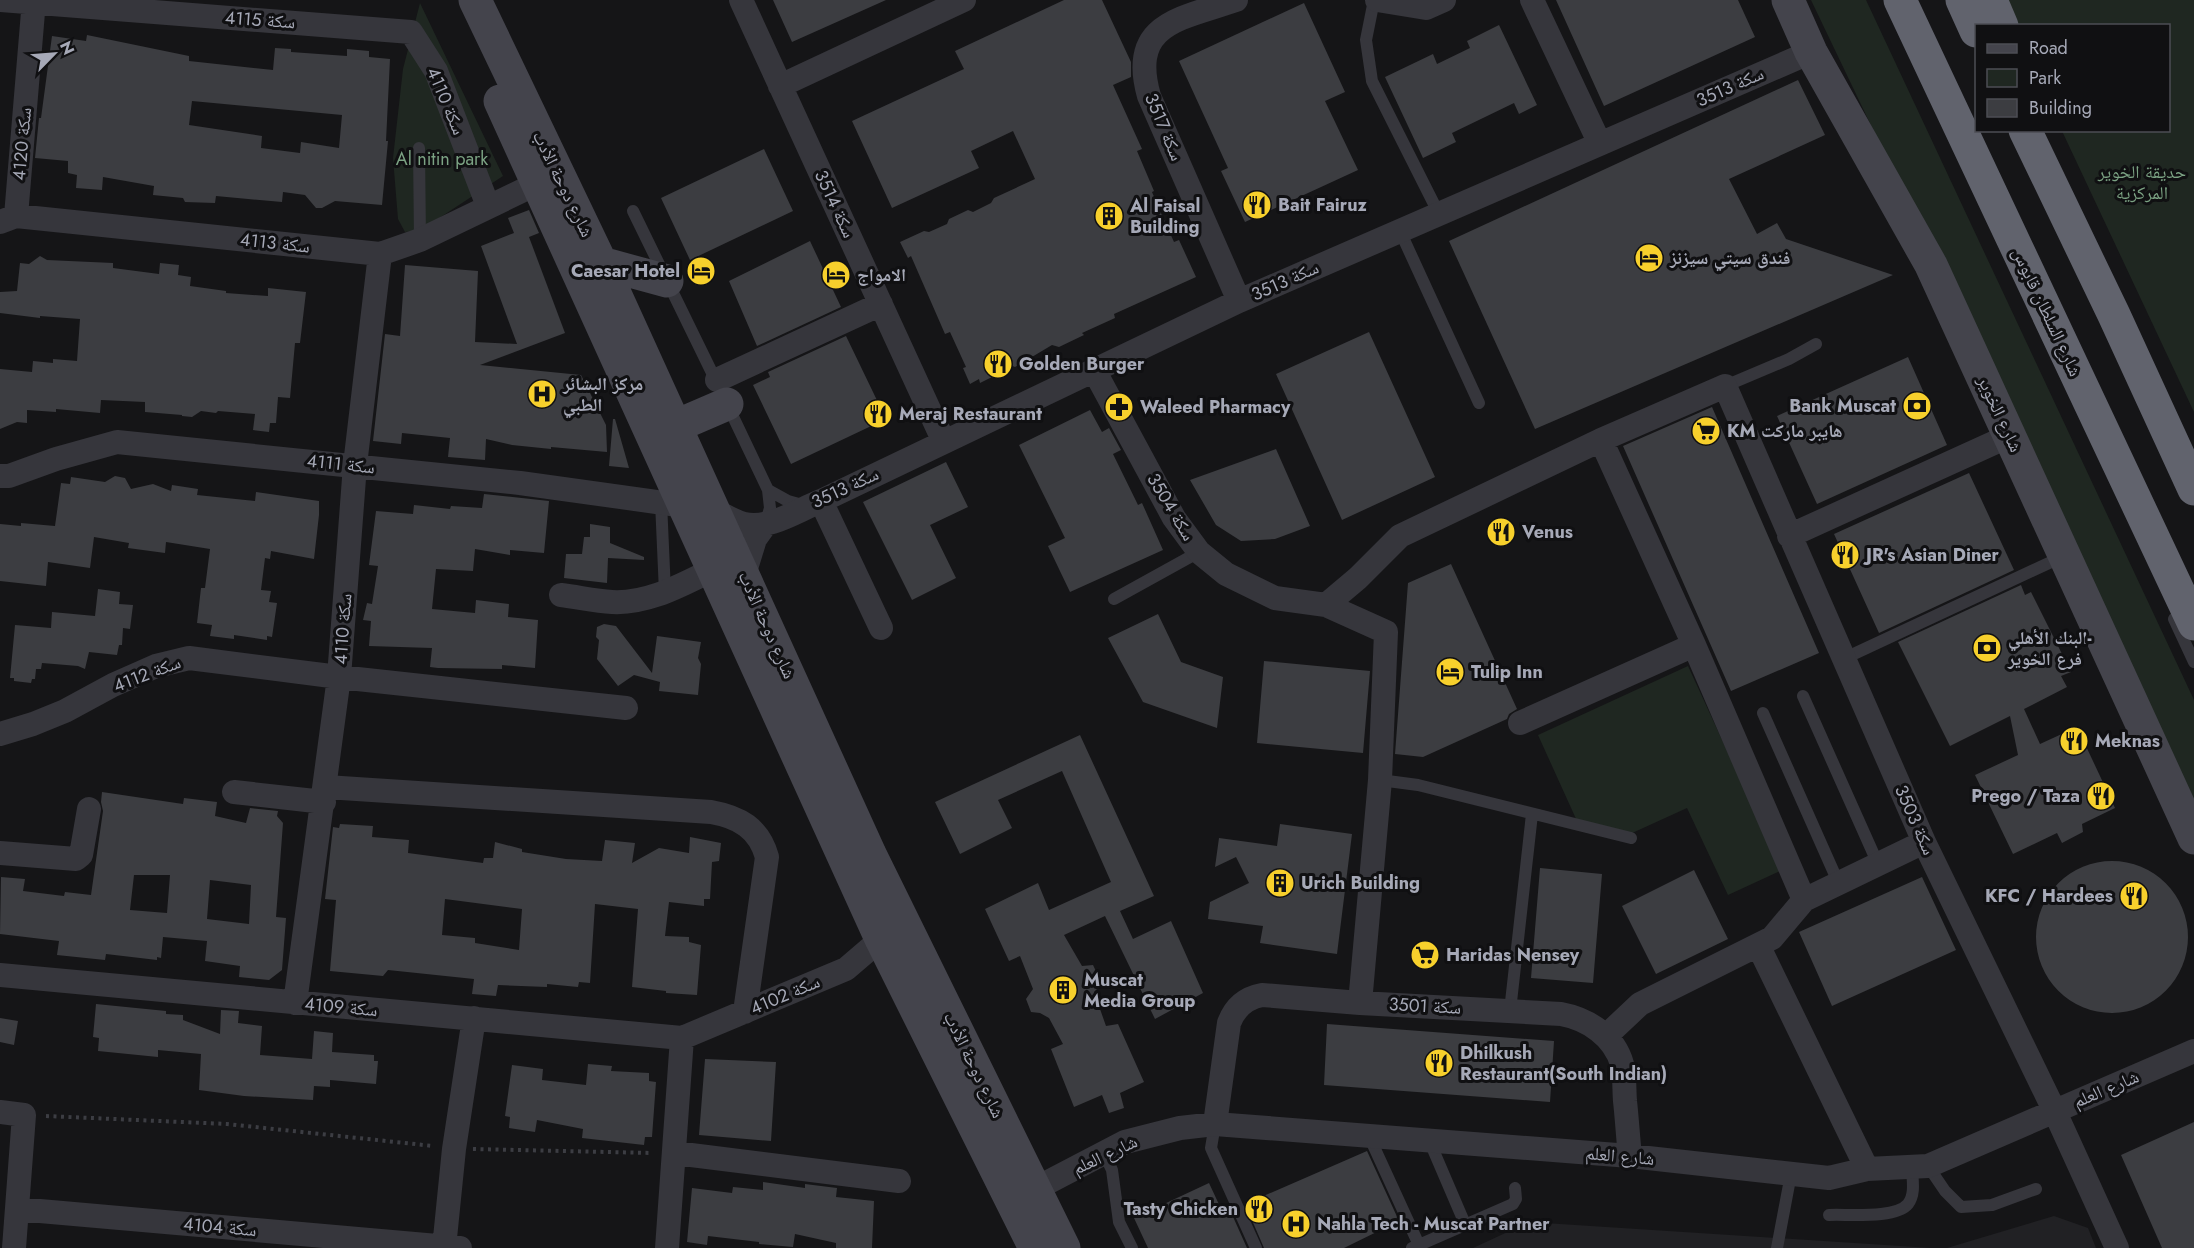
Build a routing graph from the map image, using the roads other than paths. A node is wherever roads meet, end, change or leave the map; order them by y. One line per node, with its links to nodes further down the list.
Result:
1 (0, 0): 14 (street, سكة 4115)
2 (456, 0): 25 (main road, شارع دوحة الأدب)
3 (476, 0): 34 (main road, شارع دوحة الأدب)
4 (741, 0): 20 (street, سكة 3514)
5 (964, 0): 15 (street)
6 (1236, 0): 36 (street, سكة 3517)
7 (1376, 0): 8 (street); 28 (lane)
8 (1444, 0)
9 (1532, 0): 23 (street)
10 (1788, 0): 19 (main road, شارع الخوير)
11 (1900, 0): 58 (highway, شارع السلطان قابوس)
12 (1962, 0): 17 (highway)
13 (1991, 0): 16 (highway)
14 (34, 1): 18 (street, سكة 4115); 29 (street, سكة 4120)
15 (935, 6): 20 (street)
16 (2001, 24)
17 (1975, 27)
18 (411, 32): 26 (street, سكة 4110)
19 (1812, 51): 23 (street, سكة 3513); 44 (main road, شارع الخوير)
20 (780, 86): 37 (street, سكة 3514)
21 (2026, 132): 30 (highway)
22 (2049, 132): 30 (highway)
23 (1599, 144): 28 (street, سكة 3513)
24 (419, 148): 32 (lane)
25 (536, 184): 26 (street, سكة 4113); 52 (main road, شارع دوحة الأدب)
26 (488, 206): 32 (street, سكة 4113)
27 (633, 211): 35 (lane)
28 (1439, 214): 31 (street, سكة 3513)
29 (8, 219): 33 (street, سكة 4113)
30 (2071, 225): 49 (highway)
31 (1400, 231): 36 (street, سكة 3513); 42 (lane)
32 (420, 240): 33 (street, سكة 4113)
33 (380, 254): 47 (street, سكة 4110)
34 (601, 263): 35 (main road); 43 (main road, شارع دوحة الأدب)
35 (667, 281): 41 (lane)
36 (1239, 301): 39 (street, سكة 3513)
37 (881, 304): 41 (street); 46 (street, سكة 3514)
38 (1816, 344): 40 (lane)
39 (1094, 370): 46 (street, سكة 3513); 55 (street, سكة 3504)
40 (1725, 386): 45 (street); 54 (street, سكة 3503)
41 (722, 392): 43 (main road); 50 (lane)
42 (1479, 404)
43 (676, 426): 52 (main road, شارع دوحة الأدب)
44 (2009, 436): 54 (street); 56 (main road, شارع الخوير)
45 (1601, 440): 62 (street); 65 (street)
46 (944, 442): 51 (street, سكة 3513)
47 (355, 465): 48 (street, سكة 4111); 52 (street, سكة 4111); 68 (street, سكة 4110)
48 (0, 476)
49 (2194, 489)
50 (768, 490): 51 (lane); 53 (lane)
51 (814, 504): 53 (street, سكة 3513); 64 (street)
52 (687, 506): 53 (street); 57 (main road, شارع دوحة الأدب); 59 (lane)
53 (765, 525): 57 (street)
54 (1789, 536): 66 (street, سكة 3503)
55 (1198, 552): 61 (lane); 62 (street, سكة 3504)
56 (2065, 555): 66 (lane); 80 (main road, شارع الخوير)
57 (728, 572): 59 (street); 86 (main road, شارع دوحة الأدب); 110 (main road, شارع دوحة الأدب)
58 (2170, 574): 63 (highway, شارع السلطان قابوس); 67 (lane)
59 (666, 592): 60 (street)
60 (561, 595)
61 (1114, 599)
62 (1326, 604): 74 (street, سكة 3504)
63 (2194, 624)
64 (880, 628)
65 (1694, 645): 72 (street); 85 (street)
66 (1844, 659): 81 (street, سكة 3503)
67 (2194, 662)
68 (339, 677): 70 (street, سكة 4112); 73 (street, سكة 4112); 76 (street, سكة 4110)
69 (1803, 696): 83 (lane)
70 (626, 708)
71 (1763, 713): 84 (lane)
72 (1520, 723)
73 (0, 734)
74 (1380, 780): 78 (lane); 90 (street)
75 (234, 792): 76 (street)
76 (325, 794): 89 (street, سكة 4110); 92 (street)
77 (89, 809): 82 (street)
78 (1532, 814): 79 (lane); 91 (lane)
79 (1631, 838)
80 (2194, 838)
81 (1924, 842): 83 (street); 98 (street, سكة 3503)
82 (0, 853)
83 (1878, 864): 84 (street)
84 (1839, 884): 85 (street)
85 (1804, 900): 87 (street)
86 (881, 939): 92 (street, سكة 4102); 119 (main road, شارع دوحة الأدب)
87 (1758, 945): 94 (street); 106 (street)
88 (0, 975): 89 (street, سكة 4109)
89 (295, 1003): 93 (street, سكة 4109)
90 (1360, 1003): 91 (street, سكة 3501); 99 (street, سكة 3501)
91 (1510, 1011): 94 (street, سكة 3501)
92 (745, 1012): 95 (street, سكة 4102)
93 (474, 1018): 95 (street, سكة 4109); 116 (street)
94 (1606, 1036): 104 (street, سكة 3501)
95 (682, 1038): 102 (street)
96 (2194, 1052): 98 (street, شارع العلم)
97 (0, 1112): 112 (street)
98 (2055, 1112): 105 (street, شارع العلم); 124 (street, سكة 3503)
99 (1215, 1124): 100 (street, شارع العلم); 103 (street, شارع العلم); 122 (lane)
100 (1369, 1136): 101 (street, شارع العلم); 115 (lane)
101 (1429, 1140): 104 (street, شارع العلم); 114 (lane)
102 (675, 1153): 108 (street); 118 (street)
103 (1104, 1153): 110 (street, شارع العلم); 121 (lane)
104 (1630, 1156): 107 (street, شارع العلم)
105 (1920, 1166): 106 (street, شارع العلم); 111 (lane); 113 (lane)
106 (1867, 1169): 107 (street, شارع العلم)
107 (1791, 1174): 123 (lane)
108 (899, 1181)
109 (1515, 1188): 114 (lane)
110 (1035, 1189): 120 (main road, شارع دوحة الأدب)
111 (2037, 1189)
112 (17, 1209): 116 (street, سكة 4104); 117 (street)
113 (1829, 1215)
114 (1466, 1224): 115 (lane)
115 (1415, 1246)
116 (449, 1247)
117 (14, 1248)
118 (667, 1248)
119 (1035, 1248)
120 (1064, 1248)
121 (1132, 1248)
122 (1256, 1248)
123 (1777, 1248)
124 (2117, 1248)

